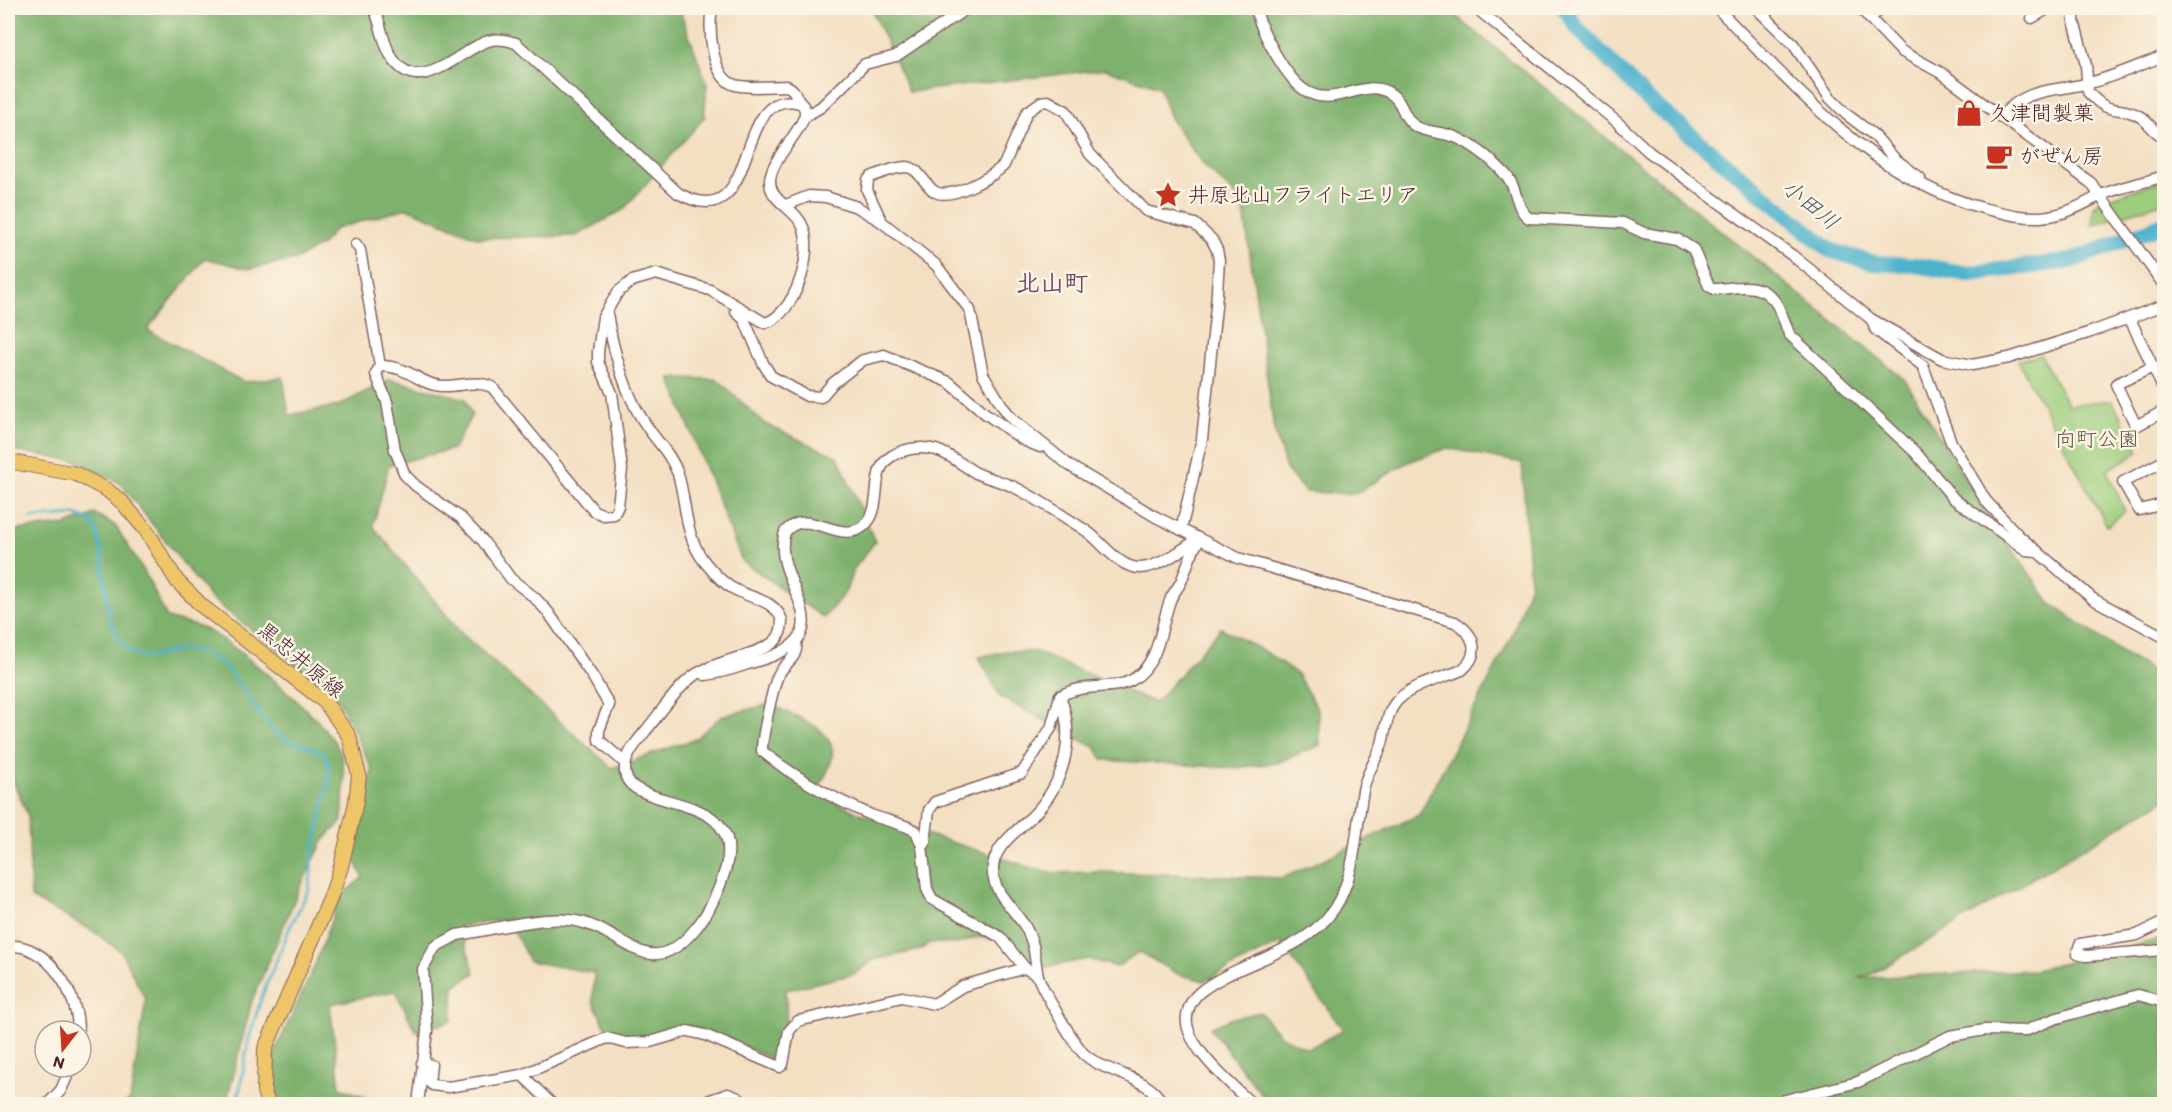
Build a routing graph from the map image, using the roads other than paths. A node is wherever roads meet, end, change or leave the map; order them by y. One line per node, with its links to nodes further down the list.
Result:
1 (374, 8): 16 (street)
2 (712, 8): 16 (street)
3 (967, 8): 17 (street)
4 (1256, 8): 42 (street)
5 (1476, 8): 30 (street)
6 (1717, 8): 21 (street)
7 (1756, 8): 21 (street)
8 (1860, 8): 12 (street)
9 (1883, 8): 12 (street)
10 (2049, 8): 13 (street)
11 (2074, 8): 15 (street)
12 (1869, 18): 18 (street)
13 (2032, 18)
14 (2164, 56): 15 (street)
15 (2086, 84): 18 (street); 19 (street)
16 (800, 103): 17 (street)
17 (805, 116): 23 (street)
18 (2001, 117): 22 (street)
19 (2164, 137)
20 (2164, 176): 22 (street)
21 (1933, 191): 22 (street)
22 (2102, 198): 26 (street)
23 (786, 205): 24 (street); 27 (street)
24 (882, 222): 36 (street); 40 (street)
25 (356, 244): 32 (street)
26 (2164, 285)
27 (724, 297): 29 (street); 36 (street)
28 (2164, 305): 31 (street)
29 (607, 313): 32 (street); 45 (street)
30 (1871, 319): 31 (street); 42 (street)
31 (2130, 319): 33 (street)
32 (380, 366): 47 (street)
33 (2153, 367): 34 (street); 35 (street)
34 (2164, 390)
35 (2164, 411)
36 (1045, 447): 40 (street)
37 (8, 461): 60 (main road, 黒忠井原線)
38 (2164, 461): 39 (street)
39 (2164, 504)
40 (1181, 530): 41 (street)
41 (1199, 540): 44 (street); 46 (street); 66 (street)
42 (2037, 551): 43 (street)
43 (2164, 637)
44 (796, 642): 45 (street); 48 (street)
45 (699, 673): 47 (street)
46 (1060, 696): 48 (street); 53 (street)
47 (626, 763): 56 (street)
48 (922, 846): 52 (street)
49 (2164, 922): 51 (street)
50 (8, 946): 55 (street)
51 (2164, 950)
52 (1024, 968): 53 (street); 57 (street)
53 (1038, 976): 65 (street)
54 (2164, 1002): 67 (street)
55 (76, 1019)
56 (422, 1062): 57 (street); 61 (street)
57 (522, 1075): 62 (street)
58 (66, 1079): 59 (street)
59 (48, 1104)
60 (268, 1104)
61 (418, 1104)
62 (552, 1104)
63 (699, 1104): 64 (street)
64 (743, 1104)
65 (1163, 1104)
66 (1252, 1104)
67 (1770, 1104)

